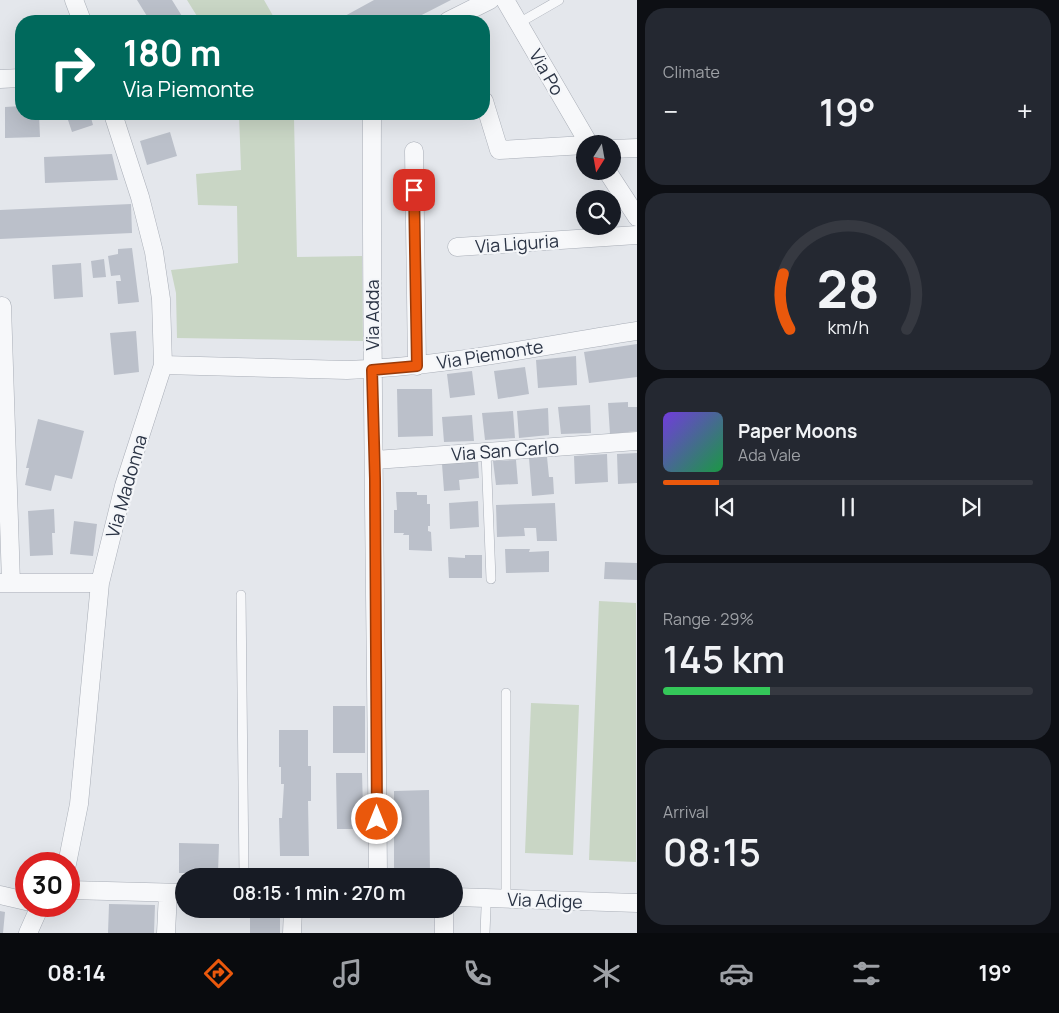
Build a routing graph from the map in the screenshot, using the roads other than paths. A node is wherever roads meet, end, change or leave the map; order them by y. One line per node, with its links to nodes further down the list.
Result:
1 (74, 0): 5 (street)
2 (490, 0): 6 (street)
3 (505, 0): 7 (street, Via Po)
4 (559, 0): 7 (lane)
5 (80, 15)
6 (472, 15)
7 (519, 23): 13 (street, Via Po)
8 (15, 78): 9 (street)
9 (0, 79)
10 (115, 120): 24 (street, Via Madonna)
11 (372, 120): 26 (street, Via Adda)
12 (490, 120): 14 (street)
13 (584, 135)
14 (576, 146)
15 (636, 148): 16 (street)
16 (621, 149)
17 (414, 151): 25 (street)
18 (613, 180): 19 (street)
19 (636, 217)
20 (636, 235): 21 (street, Via Liguria)
21 (457, 247)
22 (2, 306): 31 (street)
23 (636, 331): 25 (street, Via Piemonte)
24 (163, 365): 26 (street, Via Piemonte); 32 (street, Via Madonna)
25 (417, 366): 26 (street, Via Piemonte)
26 (372, 370): 29 (street, Via Adda)
27 (636, 441): 28 (street, Via San Carlo)
28 (486, 452): 29 (street, Via San Carlo); 30 (lane)
29 (374, 460): 37 (street, Via Adda)
30 (491, 580)
31 (5, 583): 32 (street)
32 (100, 583): 35 (street, Via Madonna)
33 (241, 595): 36 (lane)
34 (506, 693): 44 (lane)
35 (69, 852)
36 (244, 868)
37 (378, 868)
38 (80, 890): 39 (street)
39 (175, 893)
40 (0, 895): 43 (street)
41 (175, 897): 51 (street)
42 (463, 897): 44 (street, Via Adige)
43 (15, 898)
44 (506, 899): 45 (street, Via Adige)
45 (636, 903)
46 (486, 908): 54 (lane)
47 (35, 917): 50 (street)
48 (293, 918): 52 (street)
49 (444, 918): 53 (street)
50 (28, 933)
51 (166, 933)
52 (292, 933)
53 (444, 933)
54 (485, 933)

